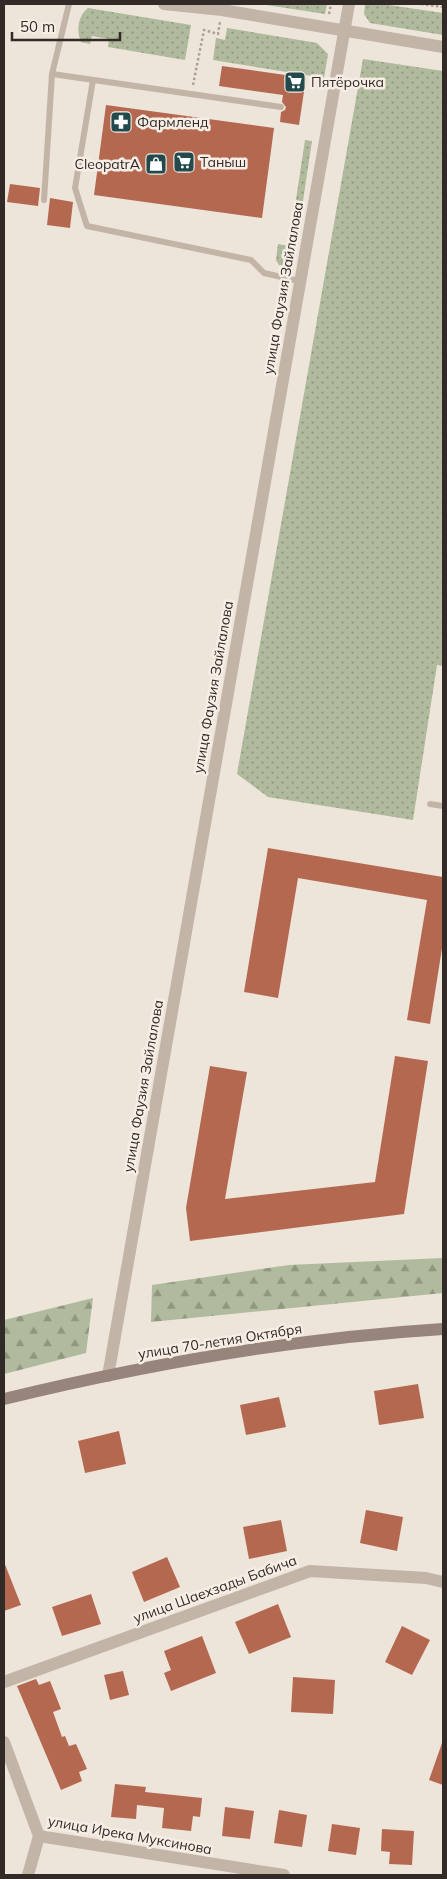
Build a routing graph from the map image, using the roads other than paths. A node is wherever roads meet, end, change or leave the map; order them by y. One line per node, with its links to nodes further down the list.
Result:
1 (69, 4): 6 (lane)
2 (164, 4): 4 (street)
3 (349, 4): 4 (street, улица Фаузия Зайлалова)
4 (343, 31): 5 (street); 10 (street, улица Фаузия Зайлалова)
5 (443, 47)
6 (52, 74): 7 (lane); 9 (lane)
7 (93, 80): 8 (lane); 10 (lane)
8 (281, 107)
9 (44, 200)
10 (299, 281): 14 (street, улица Фаузия Зайлалова)
11 (430, 804): 12 (lane)
12 (443, 806)
13 (443, 1329): 14 (main road, улица 70-летия Октября)
14 (108, 1376): 15 (main road, улица 70-летия Октября)
15 (4, 1399)
16 (443, 1582): 17 (street, улица Шаехзады Бабича)
17 (4, 1682)
18 (4, 1742): 19 (street, улица Ирека Муксинова)
19 (39, 1836): 20 (street); 21 (street, улица Ирека Муксинова)
20 (28, 1875)
21 (284, 1875)

